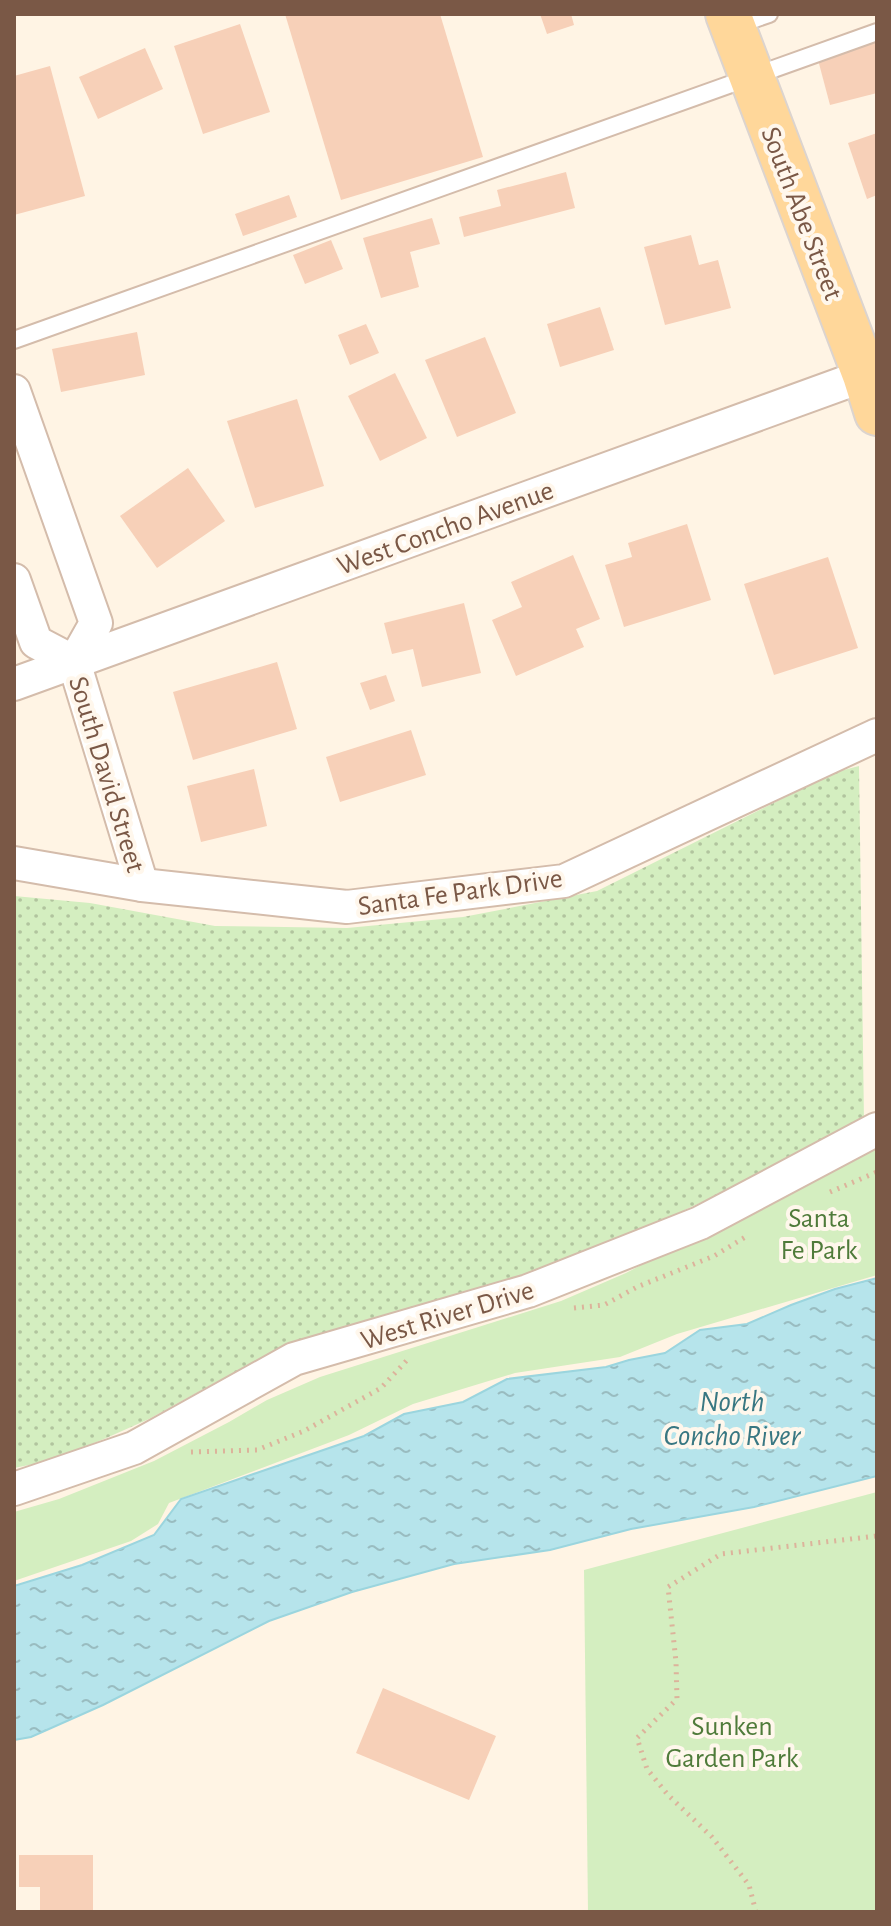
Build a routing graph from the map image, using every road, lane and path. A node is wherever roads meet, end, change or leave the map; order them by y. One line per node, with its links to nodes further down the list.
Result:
1 (743, 18): 3 (main road, South Abe Street)
2 (877, 32): 3 (lane)
3 (751, 76): 4 (lane); 5 (main road, South Abe Street)
4 (14, 340)
5 (873, 387): 8 (street, West Concho Avenue)
6 (14, 391): 8 (street, South David Street)
7 (14, 580): 8 (street, South David Street)
8 (74, 662): 9 (street, West Concho Avenue); 12 (street, South David Street)
9 (14, 684)
10 (877, 735): 12 (street, Santa Fe Park Drive)
11 (14, 863): 12 (street, Santa Fe Park Drive)
12 (142, 885)
13 (877, 1129): 20 (street, West River Drive)
14 (877, 1172): 15 (path)
15 (827, 1193)
16 (752, 1234): 17 (path)
17 (574, 1309)
18 (416, 1351): 19 (path)
19 (189, 1452)
20 (14, 1489)
21 (877, 1536): 22 (path)
22 (756, 1912)

